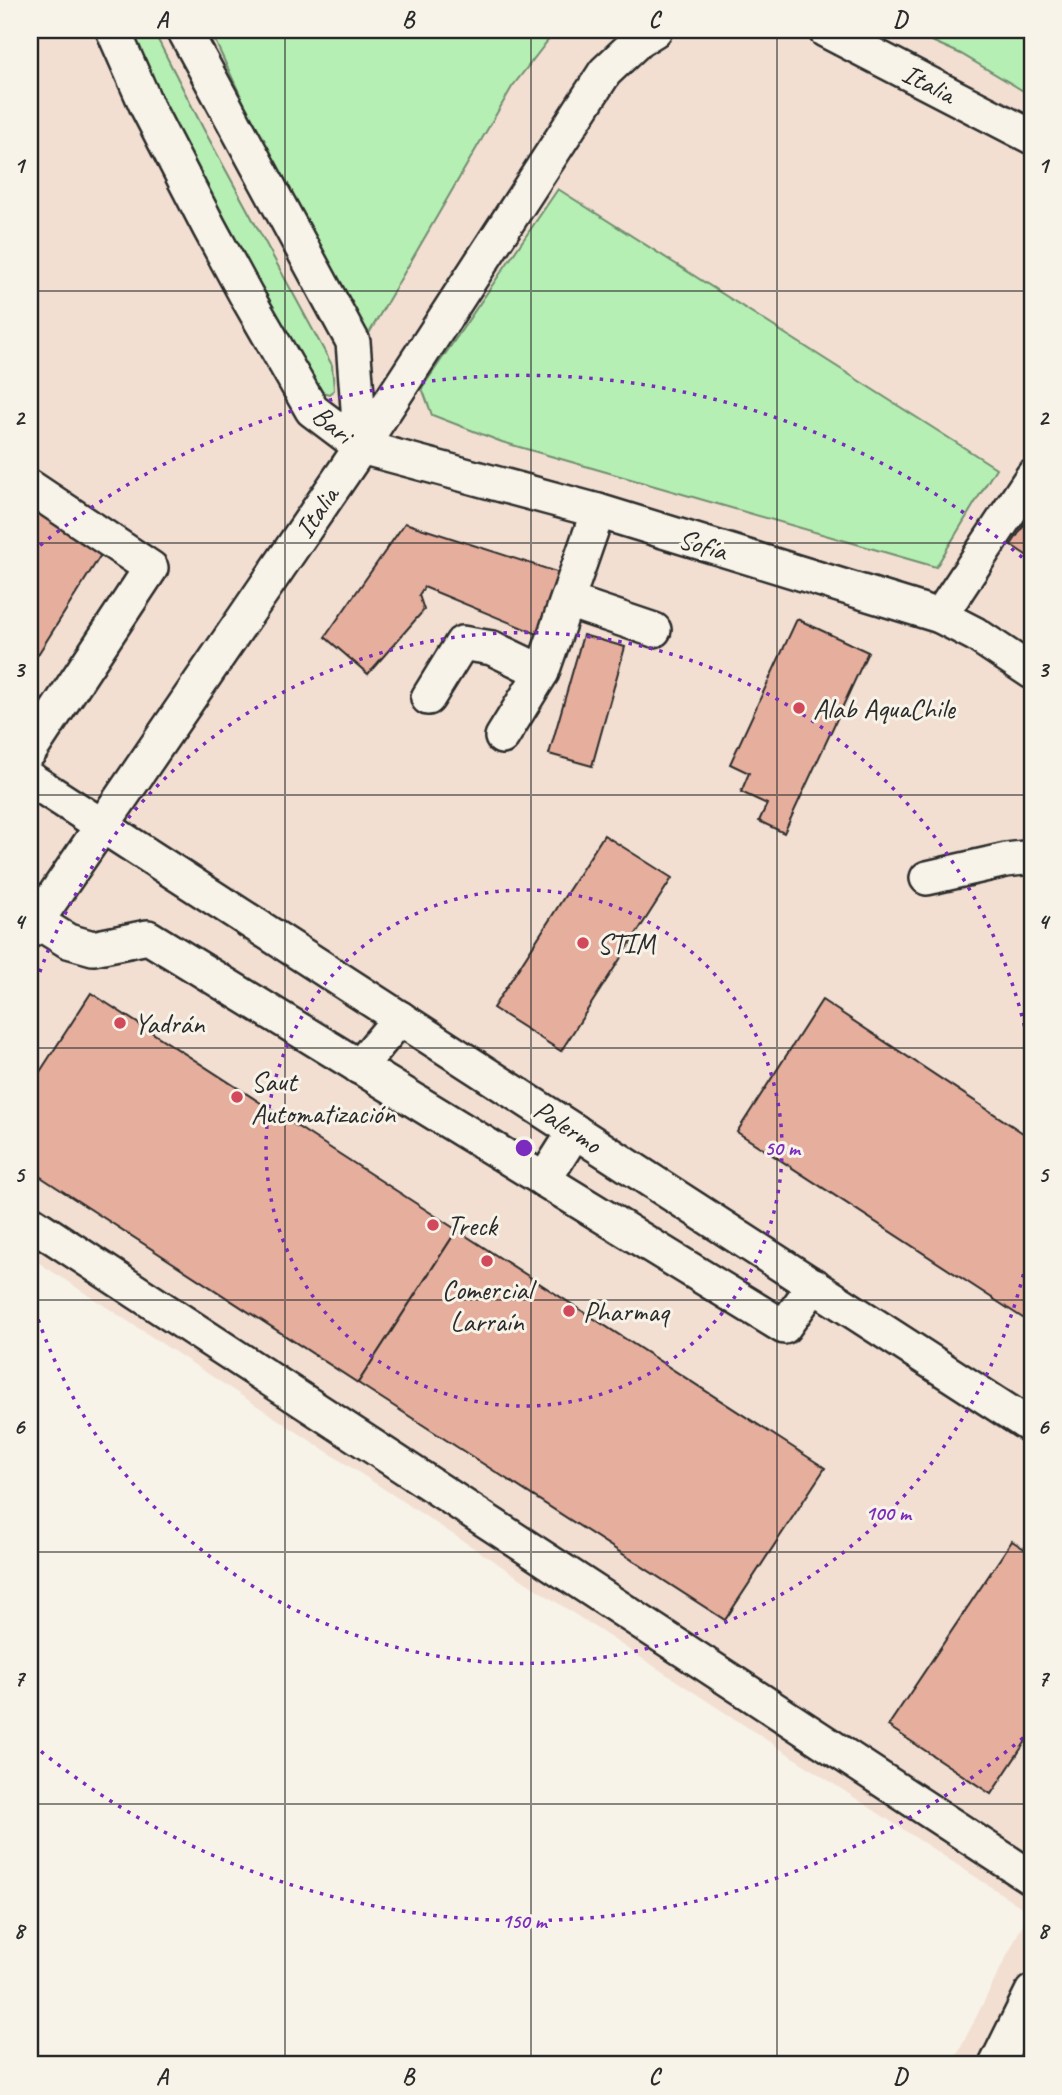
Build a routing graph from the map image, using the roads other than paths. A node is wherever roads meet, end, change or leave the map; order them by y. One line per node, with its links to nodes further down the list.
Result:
1 (113, 30): 6 (street, Bari)
2 (184, 30): 6 (street, Bari)
3 (654, 30): 6 (street, Italia)
4 (825, 30): 5 (street, Italia)
5 (1032, 137)
6 (361, 447): 9 (street, Sofía); 19 (street, Italia)
7 (1032, 477): 11 (street)
8 (30, 487): 17 (street)
9 (598, 511): 10 (street); 11 (street, Sofía)
10 (568, 601): 12 (street); 13 (street)
11 (940, 616): 14 (street, Sofía)
12 (654, 630)
13 (542, 672): 15 (street); 16 (street)
14 (1032, 672)
15 (428, 698)
16 (502, 737)
17 (30, 751)
18 (30, 779): 19 (street, Palermo)
19 (103, 826): 22 (street, Italia); 23 (street, Palermo)
20 (1032, 857): 21 (street)
21 (927, 878)
22 (33, 926): 24 (street)
23 (400, 1018): 24 (street); 25 (street, Palermo)
24 (359, 1067): 26 (street)
25 (575, 1131): 26 (street); 28 (street, Palermo)
26 (544, 1180): 28 (street)
27 (30, 1222): 30 (street)
28 (814, 1285): 29 (street, Palermo)
29 (1032, 1427)
30 (1032, 1878)
31 (1032, 1992): 32 (street)
32 (996, 2065)

